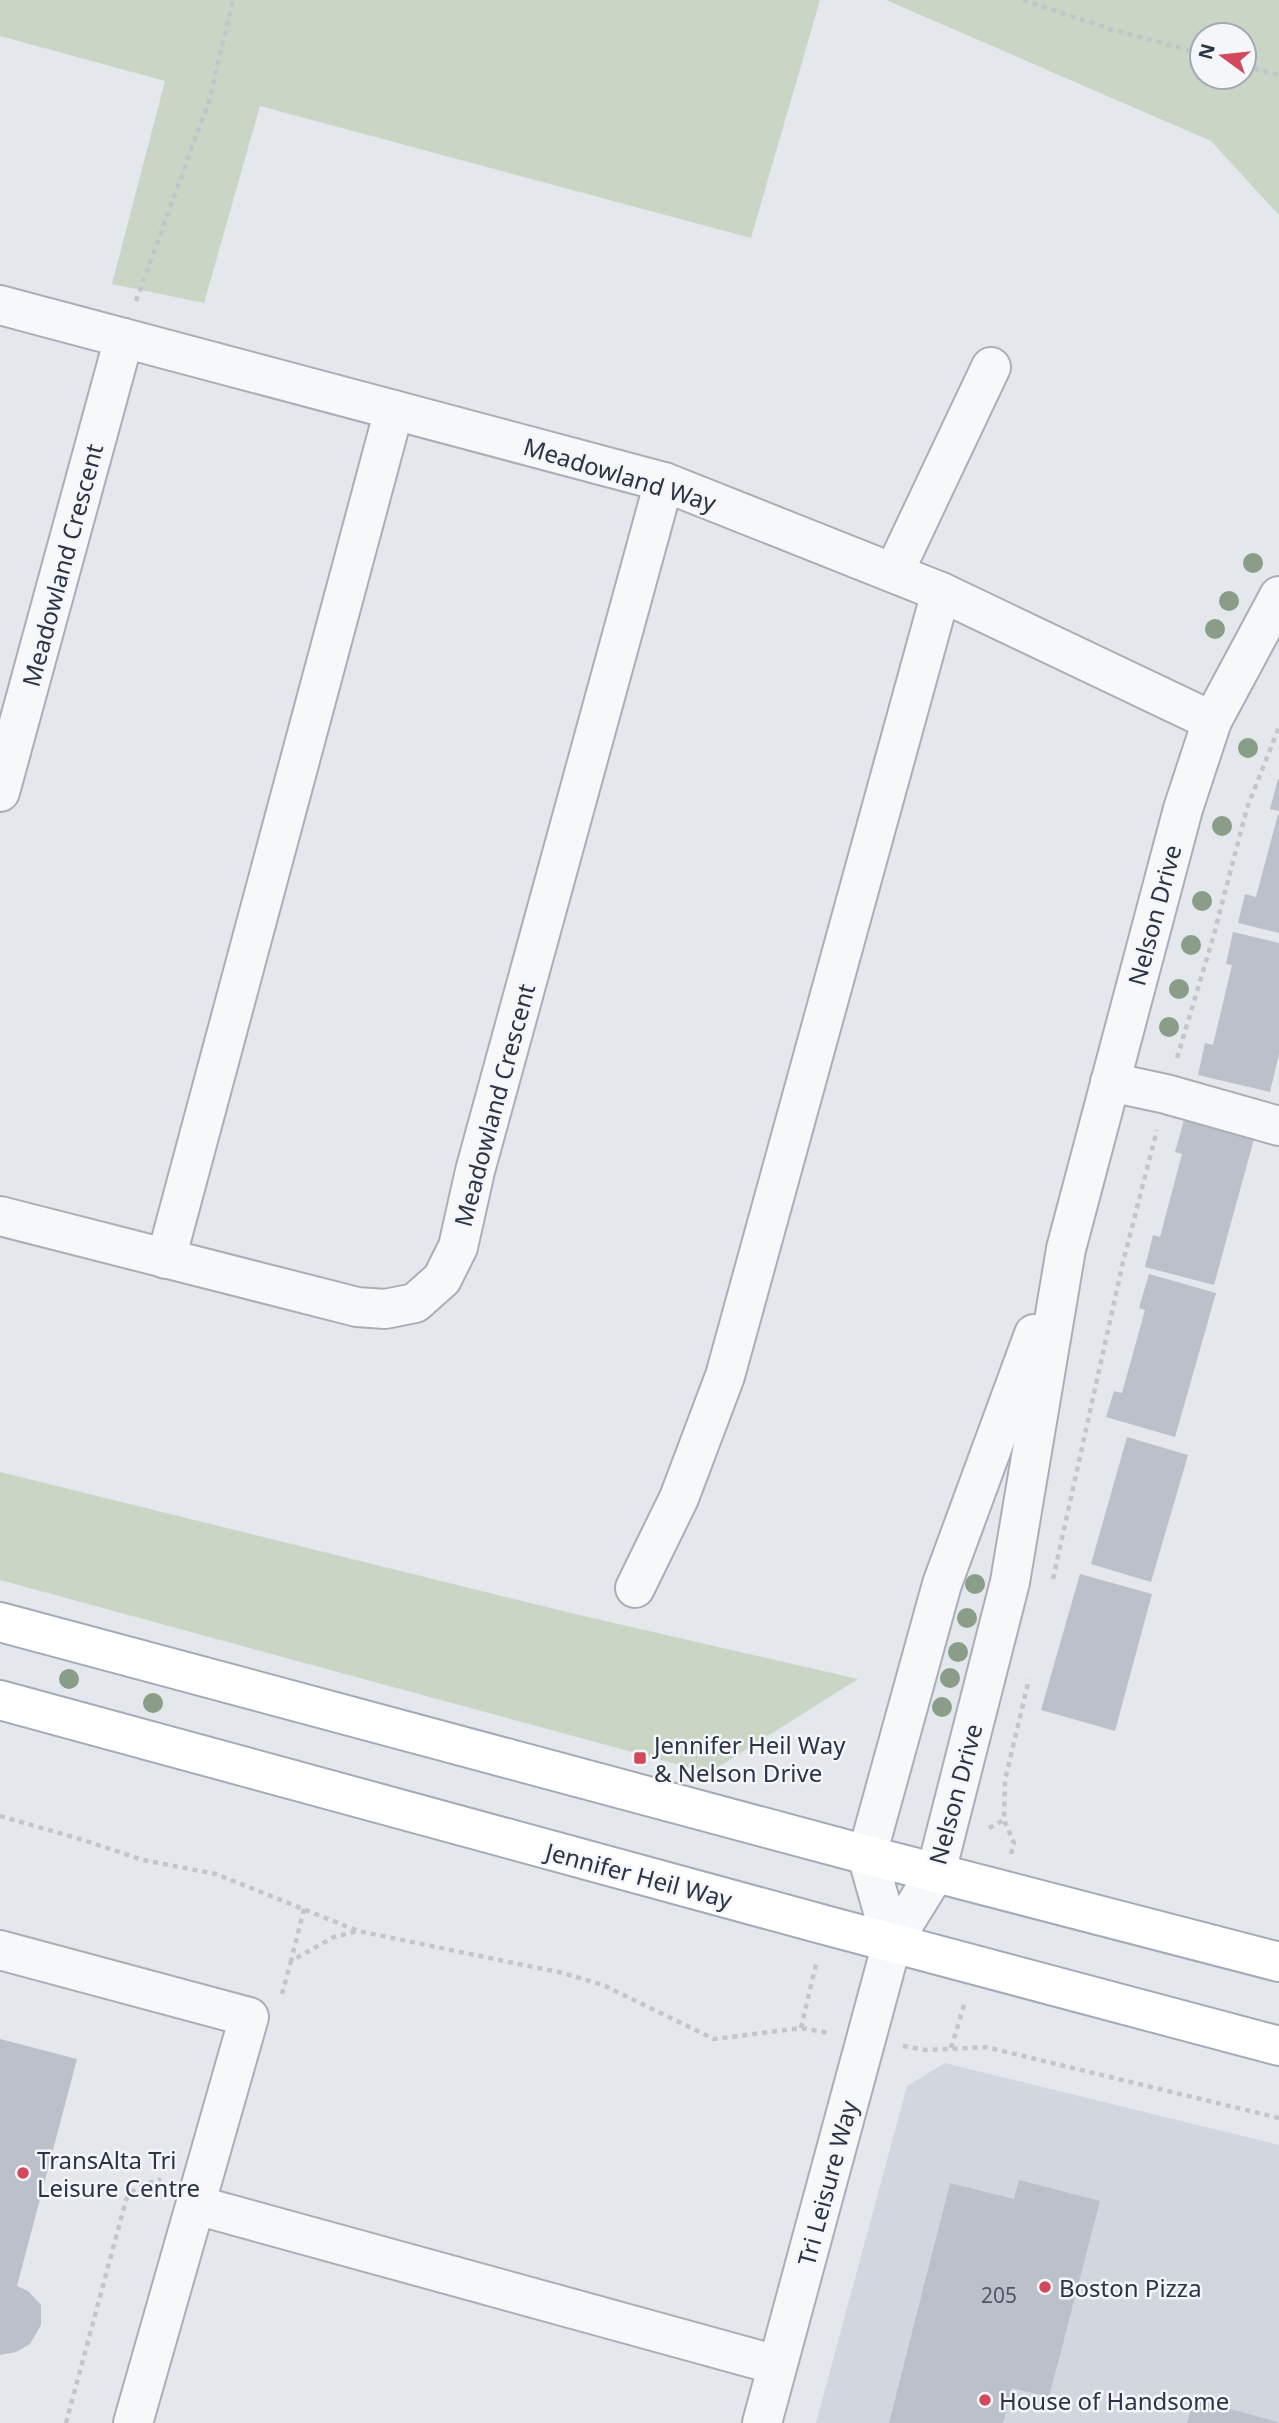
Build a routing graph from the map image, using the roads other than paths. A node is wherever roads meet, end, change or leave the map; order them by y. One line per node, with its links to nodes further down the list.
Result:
1 (0, 304): 2 (street, Meadowland Way)
2 (124, 338): 4 (street, Meadowland Way); 10 (street, Meadowland Crescent)
3 (991, 367): 6 (street)
4 (394, 410): 5 (street, Meadowland Way); 15 (street)
5 (664, 482): 6 (street, Meadowland Way); 15 (street, Meadowland Crescent)
6 (894, 572): 7 (street, Meadowland Way)
7 (941, 592): 9 (street, Meadowland Way); 16 (street)
8 (1279, 596): 9 (street, Nelson Drive)
9 (1212, 721): 11 (street, Nelson Drive)
10 (0, 792)
11 (1110, 1082): 12 (street); 14 (street, Nelson Drive)
12 (1279, 1126)
13 (0, 1216): 15 (street, Meadowland Crescent)
14 (1066, 1249): 19 (street, Nelson Drive); 20 (street, Nelson Drive)
15 (166, 1259)
16 (635, 1588)
17 (0, 1622): 19 (main road)
18 (0, 1700): 21 (main road, Jennifer Heil Way)
19 (867, 1855): 20 (main road); 21 (street)
20 (936, 1872): 21 (street, Nelson Drive); 23 (main road)
21 (892, 1943): 24 (main road, Jennifer Heil Way); 26 (street, Tri Leisure Way)
22 (0, 1950): 25 (street)
23 (1279, 1962)
24 (1279, 2046)
25 (196, 2205): 26 (street); 27 (street)
26 (777, 2365): 28 (street, Tri Leisure Way)
27 (133, 2423)
28 (762, 2423)

